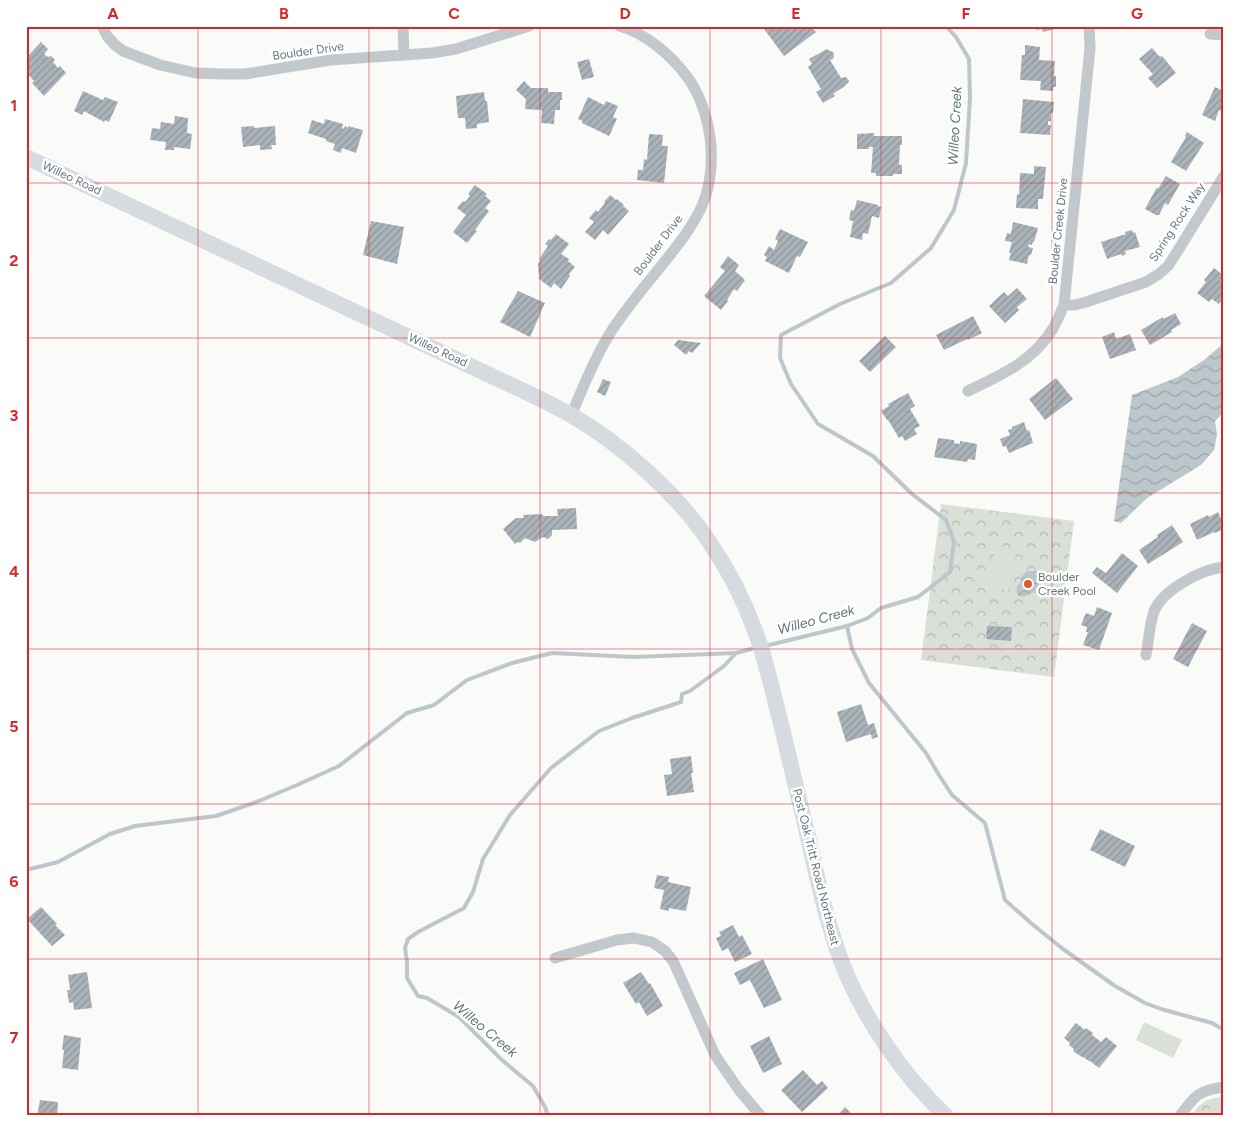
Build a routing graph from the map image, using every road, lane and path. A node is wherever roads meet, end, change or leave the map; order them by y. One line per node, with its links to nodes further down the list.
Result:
1 (102, 26): 8 (street, Boulder Drive)
2 (403, 26): 8 (street)
3 (529, 26): 8 (street, Boulder Drive)
4 (620, 26): 13 (street, Boulder Drive)
5 (1089, 26): 11 (street, Boulder Creek Drive)
6 (1210, 34): 7 (street)
7 (1224, 35)
8 (404, 55)
9 (26, 157): 13 (street, Willeo Road)
10 (1224, 176): 11 (street, Spring Rock Way)
11 (1064, 305): 12 (street, Boulder Creek Drive)
12 (968, 392)
13 (571, 415): 15 (street, Willeo Road)
14 (1224, 567): 16 (street)
15 (761, 648): 19 (street, Post Oak Tritt Road Northeast)
16 (1146, 656)
17 (555, 958): 20 (street)
18 (1224, 1087): 21 (street)
19 (940, 1114)
20 (761, 1116)
21 (1180, 1116)

